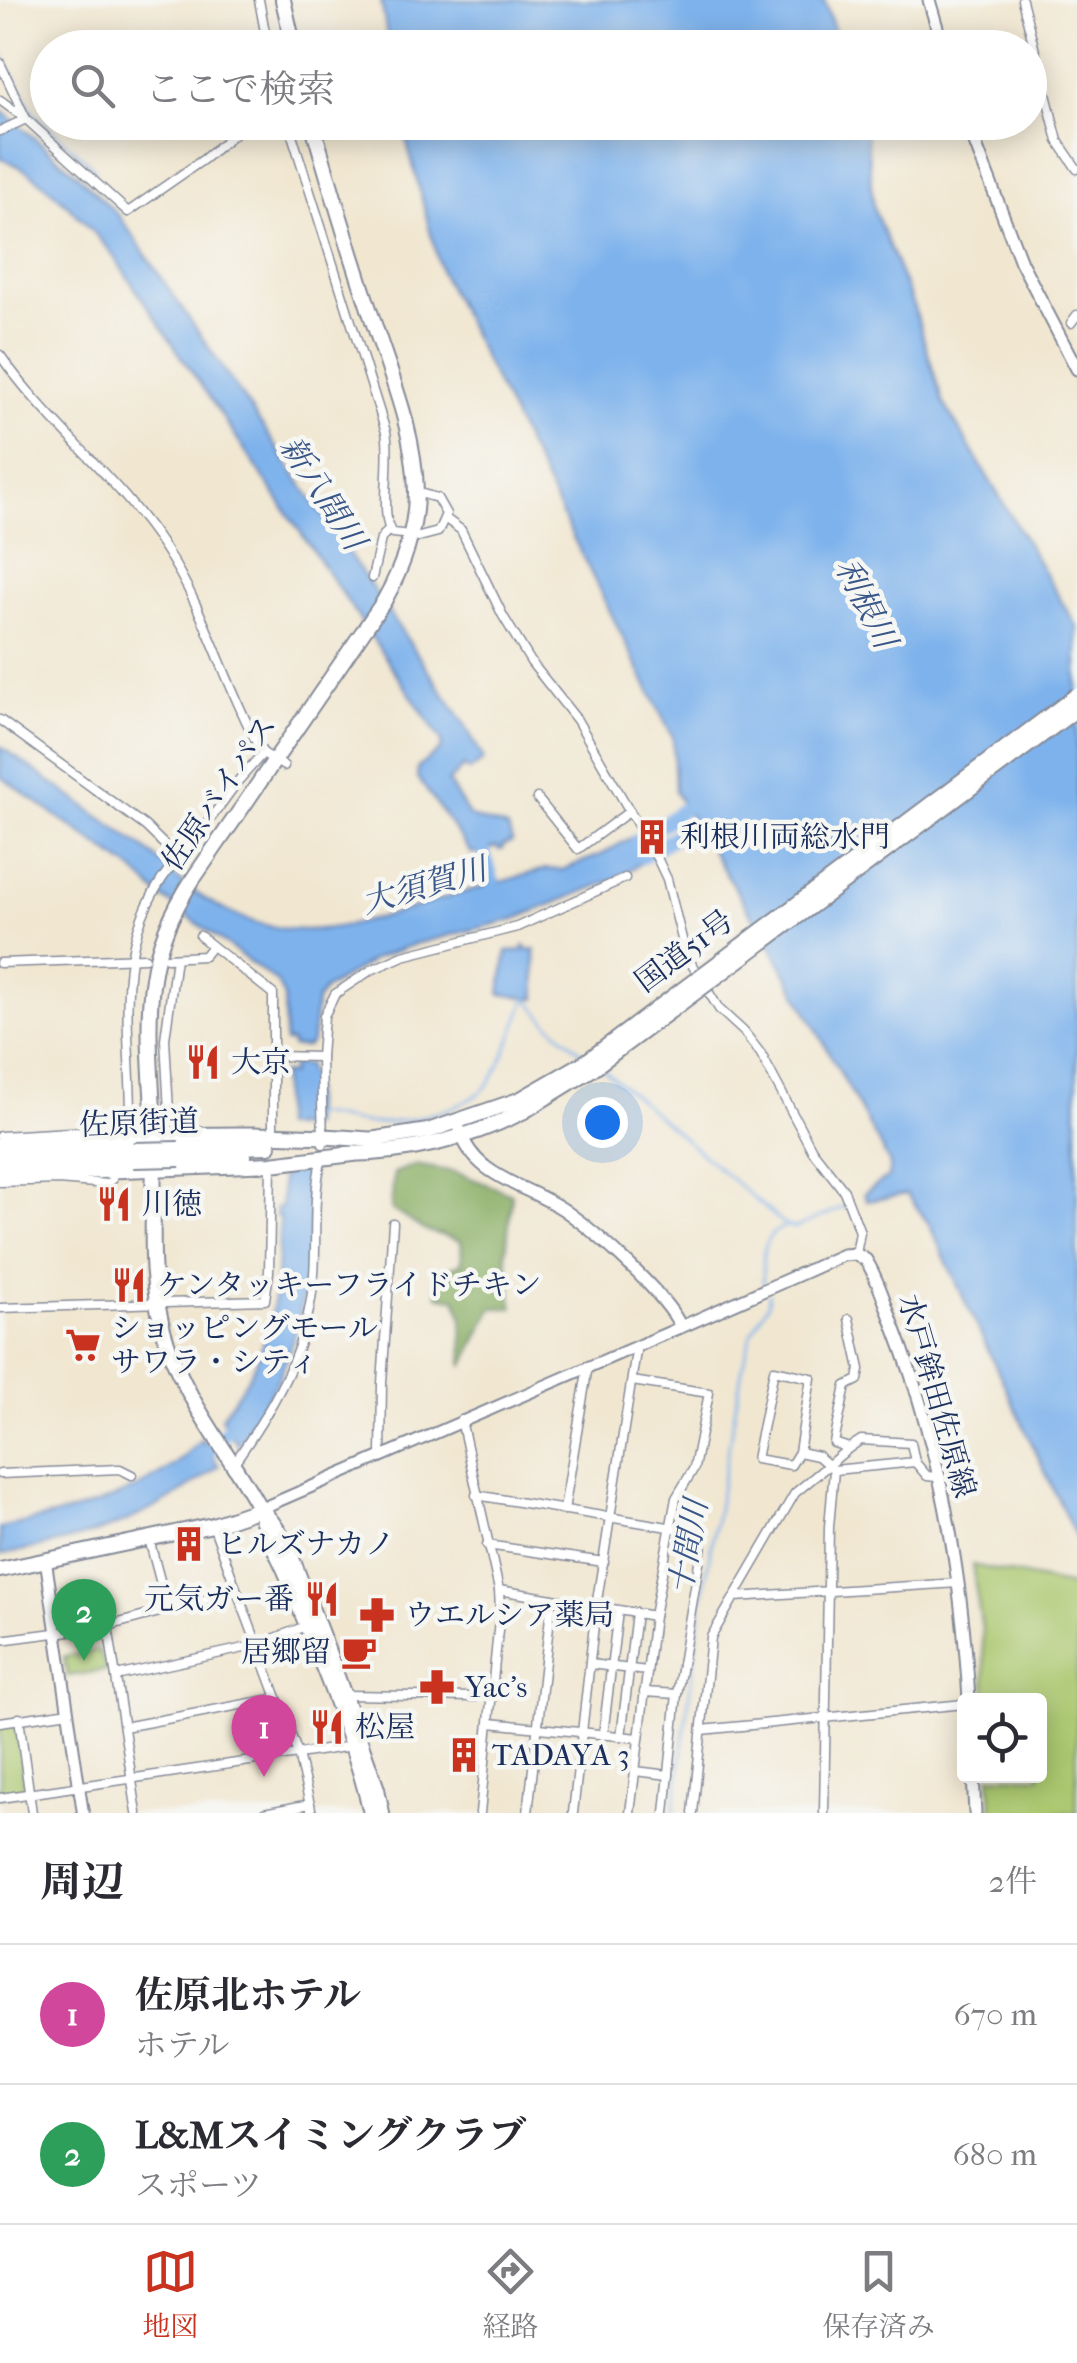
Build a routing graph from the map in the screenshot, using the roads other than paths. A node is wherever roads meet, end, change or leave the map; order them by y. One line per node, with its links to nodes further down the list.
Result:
1 (255, 0): 5 (street)
2 (283, 0): 6 (highway)
3 (928, 0): 7 (main road)
4 (1022, 0): 8 (street)
5 (265, 30)
6 (290, 30)
7 (937, 30)
8 (1030, 30)
9 (0, 63): 12 (street)
10 (1047, 98): 20 (street)
11 (0, 100): 12 (street)
12 (23, 121): 13 (street); 14 (street)
13 (30, 127)
14 (0, 131)
15 (45, 140): 16 (street)
16 (227, 140)
17 (294, 140): 25 (street)
18 (317, 140): 23 (highway, 佐原バイパス)
19 (974, 140): 22 (main road)
20 (1077, 169)
21 (0, 355): 32 (street)
22 (1077, 369)
23 (416, 492): 24 (street); 32 (highway, 佐原バイパス)
24 (446, 519): 27 (street); 34 (street)
25 (388, 530): 26 (street); 28 (street)
26 (402, 534)
27 (419, 538)
28 (372, 578)
29 (1077, 695): 46 (highway, 国道51号, bridge)
30 (1077, 709): 46 (highway, 国道51号, bridge)
31 (0, 720): 35 (street)
32 (274, 760): 35 (street); 45 (highway, 佐原バイパス)
33 (537, 798): 34 (street)
34 (630, 811): 61 (street)
35 (176, 861): 39 (street)
36 (625, 878): 43 (street)
37 (200, 936): 38 (street)
38 (212, 946): 42 (street); 45 (street)
39 (130, 958): 40 (street); 41 (street); 44 (street)
40 (145, 958)
41 (0, 963)
42 (273, 1056): 43 (street); 54 (street)
43 (321, 1057): 53 (street)
44 (130, 1064): 45 (street); 48 (street)
45 (160, 1064): 50 (highway, 佐原バイパス); 52 (street)
46 (522, 1106): 47 (highway, 国道51号)
47 (460, 1129): 53 (highway, 国道51号); 53 (highway, 国道51号); 65 (main road)
48 (87, 1135): 49 (street); 50 (highway); 51 (highway)
49 (0, 1136)
50 (154, 1138): 52 (highway); 58 (highway, 佐原バイパス)
51 (0, 1146)
52 (182, 1148): 54 (highway, 佐原街道); 54 (highway); 56 (highway, 佐原街道, bridge)
53 (319, 1148): 54 (highway); 54 (highway); 73 (street)
54 (277, 1150): 58 (highway); 62 (street)
55 (0, 1155): 56 (highway, 佐原街道)
56 (133, 1155): 57 (highway, 佐原街道)
57 (0, 1165)
58 (153, 1170): 59 (highway); 62 (highway, 佐原バイパス)
59 (0, 1178)
60 (393, 1223): 72 (street)
61 (856, 1254): 65 (main road); 78 (main road, 水戸鉾田佐原線)
62 (158, 1303): 63 (street); 73 (highway, 佐原バイパス)
63 (0, 1308)
64 (849, 1319): 70 (street)
65 (681, 1326): 66 (street)
66 (636, 1346): 67 (street); 68 (street)
67 (588, 1366): 69 (street); 81 (street)
68 (632, 1381): 82 (street); 84 (street)
69 (461, 1420): 72 (street); 79 (street)
70 (849, 1448): 74 (street); 75 (street)
71 (798, 1452): 71 (street); 75 (street)
72 (382, 1454): 80 (street)
73 (232, 1461): 80 (highway, 佐原バイパス)
74 (915, 1462): 75 (street); 78 (street)
75 (831, 1467): 91 (street); 94 (street)
76 (0, 1474): 77 (street)
77 (132, 1474)
78 (937, 1477): 90 (main road, 水戸鉾田佐原線)
79 (476, 1495): 81 (street); 86 (street)
80 (260, 1509): 83 (highway); 101 (highway, 佐原バイパス)
81 (564, 1510): 82 (street)
82 (611, 1518): 84 (street); 88 (street)
83 (214, 1526): 85 (highway); 93 (street)
84 (670, 1527): 100 (street); 113 (street)
85 (149, 1539): 87 (highway); 97 (street)
86 (487, 1544): 88 (street); 92 (street)
87 (46, 1562): 89 (highway); 103 (street)
88 (604, 1562): 96 (street)
89 (0, 1570)
90 (959, 1583): 91 (street); 112 (main road, 水戸鉾田佐原線)
91 (828, 1589): 94 (street); 120 (street)
92 (499, 1590): 95 (street); 122 (street)
93 (237, 1592): 97 (street); 105 (street)
94 (735, 1598): 125 (street)
95 (552, 1599): 96 (street); 124 (street)
96 (596, 1607): 98 (street); 106 (street)
97 (168, 1610): 102 (street)
98 (618, 1610): 99 (street); 107 (street)
99 (636, 1614): 100 (street); 108 (street)
100 (654, 1616): 109 (street)
101 (312, 1623): 105 (street); 114 (highway); 130 (highway)
102 (108, 1626): 103 (street); 110 (street)
103 (57, 1633): 104 (street); 118 (street)
104 (0, 1640)
105 (258, 1645): 110 (street); 115 (street)
106 (590, 1664): 107 (street); 126 (street)
107 (611, 1666): 108 (street); 127 (street)
108 (629, 1668): 109 (street); 128 (street)
109 (646, 1671): 111 (street)
110 (116, 1676): 123 (street)
111 (644, 1692): 113 (street); 129 (street)
112 (966, 1693)
113 (678, 1694): 133 (street)
114 (344, 1695): 116 (street); 130 (highway)
115 (278, 1698): 123 (street); 131 (street)
116 (476, 1698)
117 (957, 1703): 120 (street)
118 (69, 1712): 119 (street); 136 (street)
119 (19, 1718): 121 (street); 137 (street)
120 (825, 1718): 125 (street); 152 (street)
121 (0, 1722)
122 (490, 1722): 124 (street); 146 (street)
123 (124, 1727): 134 (street)
124 (536, 1728): 126 (street); 147 (street)
125 (702, 1730): 151 (street)
126 (582, 1732): 127 (street); 148 (street)
127 (603, 1735): 128 (street)
128 (621, 1736): 129 (street)
129 (639, 1738): 132 (street)
130 (356, 1746): 131 (street); 144 (highway); 145 (highway)
131 (298, 1754): 134 (street); 139 (street)
132 (635, 1771): 133 (street); 149 (street)
133 (670, 1775): 150 (street)
134 (132, 1778): 136 (street); 142 (street)
135 (973, 1783): 153 (main road)
136 (80, 1787): 137 (street); 141 (street)
137 (28, 1794): 138 (street); 140 (street)
138 (0, 1798)
139 (311, 1809): 143 (street)
140 (32, 1813)
141 (83, 1813)
142 (138, 1813)
143 (264, 1813)
144 (372, 1813)
145 (382, 1813)
146 (480, 1813)
147 (528, 1813)
148 (574, 1813)
149 (630, 1813)
150 (665, 1813)
151 (692, 1813)
152 (824, 1813)
153 (975, 1813)

